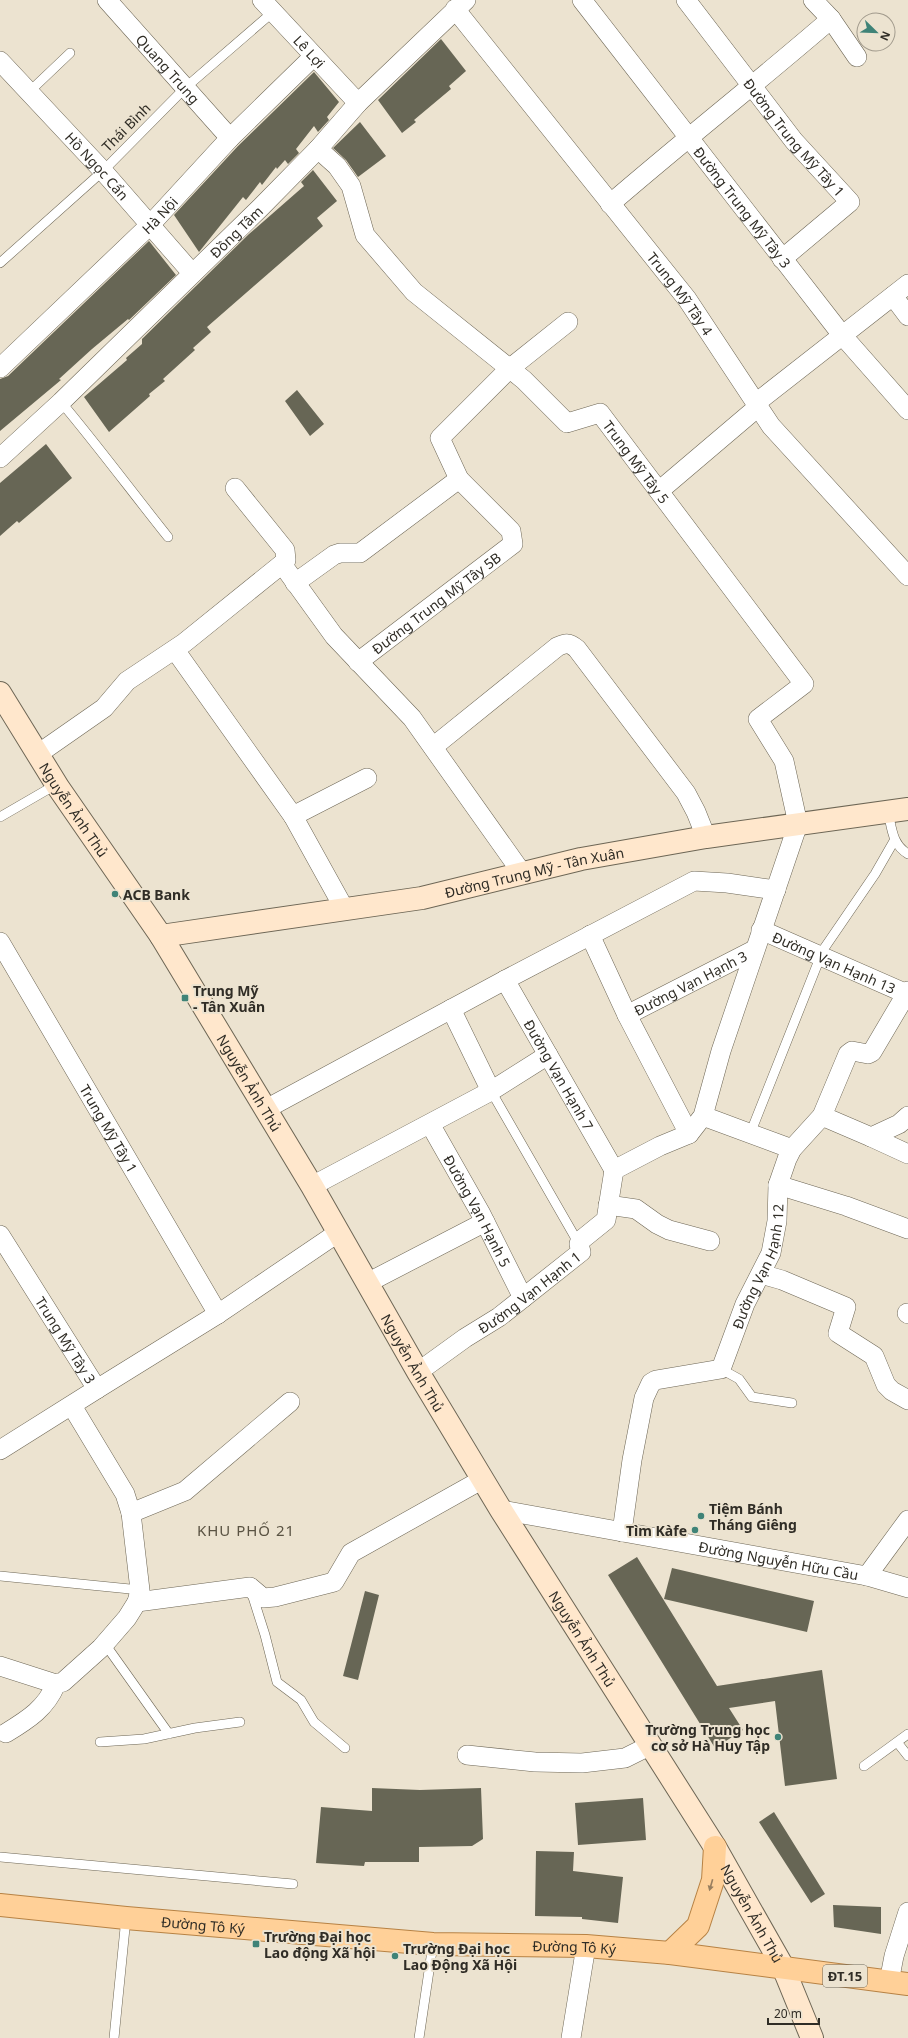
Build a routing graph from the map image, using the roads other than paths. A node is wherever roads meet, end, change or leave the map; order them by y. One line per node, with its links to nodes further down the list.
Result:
1 (107, 0): 13 (street, Quang Trung)
2 (582, 0): 16 (street, Đường Trung Mỹ Tây 3)
3 (686, 0): 12 (street, Đường Trung Mỹ Tây 1)
4 (813, 0): 7 (street)
5 (460, 5): 15 (street, Đồng Tâm); 20 (street, Trung Mỹ Tây 4)
6 (267, 6): 9 (street, Lê Lợi); 13 (lane, Thái Bình)
7 (831, 19): 10 (street); 12 (street)
8 (70, 53): 14 (lane)
9 (314, 56): 15 (street, Lê Lợi); 17 (street, Hà Nội)
10 (857, 57)
11 (0, 61): 14 (street, Hồ Ngọc Cẩn)
12 (752, 86): 16 (street); 22 (street, Đường Trung Mỹ Tây 1)
13 (185, 88): 17 (street, Quang Trung); 19 (lane, Thái Bình)
14 (29, 92): 19 (street, Hồ Ngọc Cẩn)
15 (358, 103): 18 (street, Đồng Tâm)
16 (687, 137): 20 (street); 22 (street, Đường Trung Mỹ Tây 3)
17 (230, 138): 21 (street, Hà Nội)
18 (318, 149): 24 (street, Đồng Tâm); 31 (street, Trung Mỹ Tây 5)
19 (103, 170): 21 (street, Hồ Ngọc Cẩn); 23 (lane, Thái Bình)
20 (610, 204): 33 (street, Trung Mỹ Tây 4)
21 (150, 225): 24 (street, Hồ Ngọc Cẩn); 30 (street, Hà Nội)
22 (782, 259): 29 (street, Đường Trung Mỹ Tây 3)
23 (0, 263)
24 (192, 273): 32 (street, Đồng Tâm)
25 (908, 284): 26 (street)
26 (893, 296): 27 (street); 29 (street)
27 (908, 316)
28 (568, 322): 31 (street)
29 (842, 335): 33 (street); 34 (street, Đường Trung Mỹ Tây 3)
30 (0, 368)
31 (509, 369): 36 (street); 38 (street, Trung Mỹ Tây 5)
32 (61, 402): 35 (street, Đồng Tâm); 39 (lane)
33 (757, 405): 38 (street); 41 (street, Trung Mỹ Tây 4)
34 (908, 410)
35 (0, 458)
36 (458, 479): 42 (street); 44 (street, Đường Trung Mỹ Tây 5B)
37 (235, 488): 40 (street)
38 (659, 491): 53 (street, Trung Mỹ Tây 5)
39 (168, 537)
40 (282, 564): 42 (street); 43 (street)
41 (908, 576)
42 (295, 583): 44 (street)
43 (175, 650): 47 (street); 52 (street)
44 (358, 662): 46 (street)
45 (0, 693): 47 (main road, Nguyễn Ảnh Thủ)
46 (433, 747): 54 (street); 57 (street)
47 (38, 754): 49 (main road, Nguyễn Ảnh Thủ)
48 (367, 778): 52 (street)
49 (57, 784): 51 (lane); 62 (main road, Nguyễn Ảnh Thủ)
50 (898, 811): 53 (main road, Đường Trung Mỹ - Tân Xuân); 55 (lane)
51 (0, 816)
52 (293, 816): 59 (street)
53 (798, 824): 54 (main road, Đường Trung Mỹ - Tân Xuân); 58 (street)
54 (706, 837): 57 (main road, Đường Trung Mỹ - Tân Xuân)
55 (894, 841): 56 (lane); 65 (lane)
56 (908, 854)
57 (522, 873): 59 (main road, Đường Trung Mỹ - Tân Xuân)
58 (776, 890): 60 (street); 61 (street)
59 (344, 910): 62 (main road, Đường Trung Mỹ - Tân Xuân)
60 (761, 930): 64 (street); 65 (street, Đường Vạn Hạnh 13)
61 (590, 935): 66 (street); 69 (street)
62 (161, 936): 72 (main road, Nguyễn Ảnh Thủ)
63 (0, 942): 95 (street, Trung Mỹ Tây 1)
64 (754, 950): 69 (street, Đường Vạn Hạnh 3); 73 (street)
65 (821, 955): 67 (street, Đường Vạn Hạnh 13); 78 (lane)
66 (505, 980): 68 (street); 70 (street, Đường Vạn Hạnh 7)
67 (908, 992): 74 (street, Đường Vạn Hạnh 12)
68 (451, 1009): 71 (street); 72 (street)
69 (627, 1015): 77 (street)
70 (548, 1055): 71 (street); 82 (street, Đường Vạn Hạnh 7)
71 (491, 1090): 76 (street); 91 (lane)
72 (266, 1109): 84 (main road, Nguyễn Ảnh Thủ)
73 (703, 1116): 77 (street); 78 (street)
74 (822, 1116): 79 (street); 80 (street, Đường Vạn Hạnh 12)
75 (908, 1116): 79 (street)
76 (430, 1124): 84 (street); 86 (street, Đường Vạn Hạnh 5)
77 (689, 1134): 82 (street)
78 (750, 1134): 80 (street)
79 (871, 1137): 81 (street)
80 (792, 1149): 83 (street, Đường Vạn Hạnh 12)
81 (908, 1154)
82 (614, 1170): 85 (street, Đường Vạn Hạnh 1)
83 (778, 1185): 87 (street); 92 (street, Đường Vạn Hạnh 12)
84 (312, 1186): 88 (main road, Nguyễn Ảnh Thủ)
85 (608, 1205): 90 (street); 91 (street, Đường Vạn Hạnh 1)
86 (485, 1222): 93 (street); 94 (street, Đường Vạn Hạnh 5)
87 (908, 1229)
88 (338, 1232): 93 (main road, Nguyễn Ảnh Thủ); 95 (street)
89 (0, 1235): 98 (street, Trung Mỹ Tây 3)
90 (710, 1241)
91 (579, 1244): 94 (street, Đường Vạn Hạnh 1)
92 (761, 1274): 96 (street, Đường Vạn Hạnh 12); 99 (street)
93 (368, 1283): 97 (main road, Nguyễn Ảnh Thủ)
94 (523, 1298): 97 (street, Đường Vạn Hạnh 1)
95 (218, 1314): 98 (street)
96 (721, 1369): 101 (lane); 108 (street)
97 (418, 1372): 104 (main road, Nguyễn Ảnh Thủ)
98 (97, 1389): 102 (street, Trung Mỹ Tây 3)
99 (908, 1400)
100 (290, 1402): 106 (street)
101 (792, 1403)
102 (72, 1406): 103 (street, Trung Mỹ Tây 3); 106 (street)
103 (0, 1450)
104 (483, 1479): 105 (main road, Nguyễn Ảnh Thủ); 111 (street)
105 (501, 1510): 108 (street, Đường Nguyễn Hữu Cầu); 123 (main road, Nguyễn Ảnh Thủ)
106 (131, 1513): 113 (street)
107 (908, 1520): 110 (street)
108 (622, 1532): 110 (street, Đường Nguyễn Hữu Cầu)
109 (0, 1576): 113 (lane)
110 (867, 1576): 112 (street, Đường Nguyễn Hữu Cầu)
111 (250, 1587): 113 (street); 124 (lane)
112 (908, 1588)
113 (139, 1596): 114 (street)
114 (105, 1644): 116 (street); 119 (lane)
115 (0, 1666): 116 (street)
116 (56, 1684): 118 (street)
117 (240, 1722): 119 (lane)
118 (6, 1733)
119 (169, 1734): 121 (lane)
120 (908, 1734): 122 (lane)
121 (100, 1742)
122 (896, 1742): 126 (lane); 127 (lane)
123 (651, 1745): 125 (street); 128 (main road, Nguyễn Ảnh Thủ)
124 (345, 1748)
125 (467, 1754)
126 (908, 1756)
127 (864, 1766)
128 (715, 1846): 136 (main road, one-way to 136); 137 (main road, Nguyễn Ảnh Thủ)
129 (0, 1857): 130 (lane)
130 (293, 1884)
131 (0, 1906): 133 (main road, Đường Tô Ký / ĐT.15)
132 (908, 1912): 138 (street)
133 (126, 1918): 134 (main road, Đường Tô Ký / ĐT.15); 139 (lane)
134 (433, 1944): 135 (main road, Đường Tô Ký / ĐT.15); 140 (lane)
135 (586, 1946): 136 (main road, Đường Tô Ký / ĐT.15); 141 (street)
136 (670, 1953): 137 (main road, Đường Tô Ký / ĐT.15)
137 (783, 1967): 138 (main road, Đường Tô Ký / ĐT.15); 142 (main road, Nguyễn Ảnh Thủ)
138 (899, 1983)
139 (114, 2038)
140 (419, 2038)
141 (571, 2038)
142 (812, 2038)

